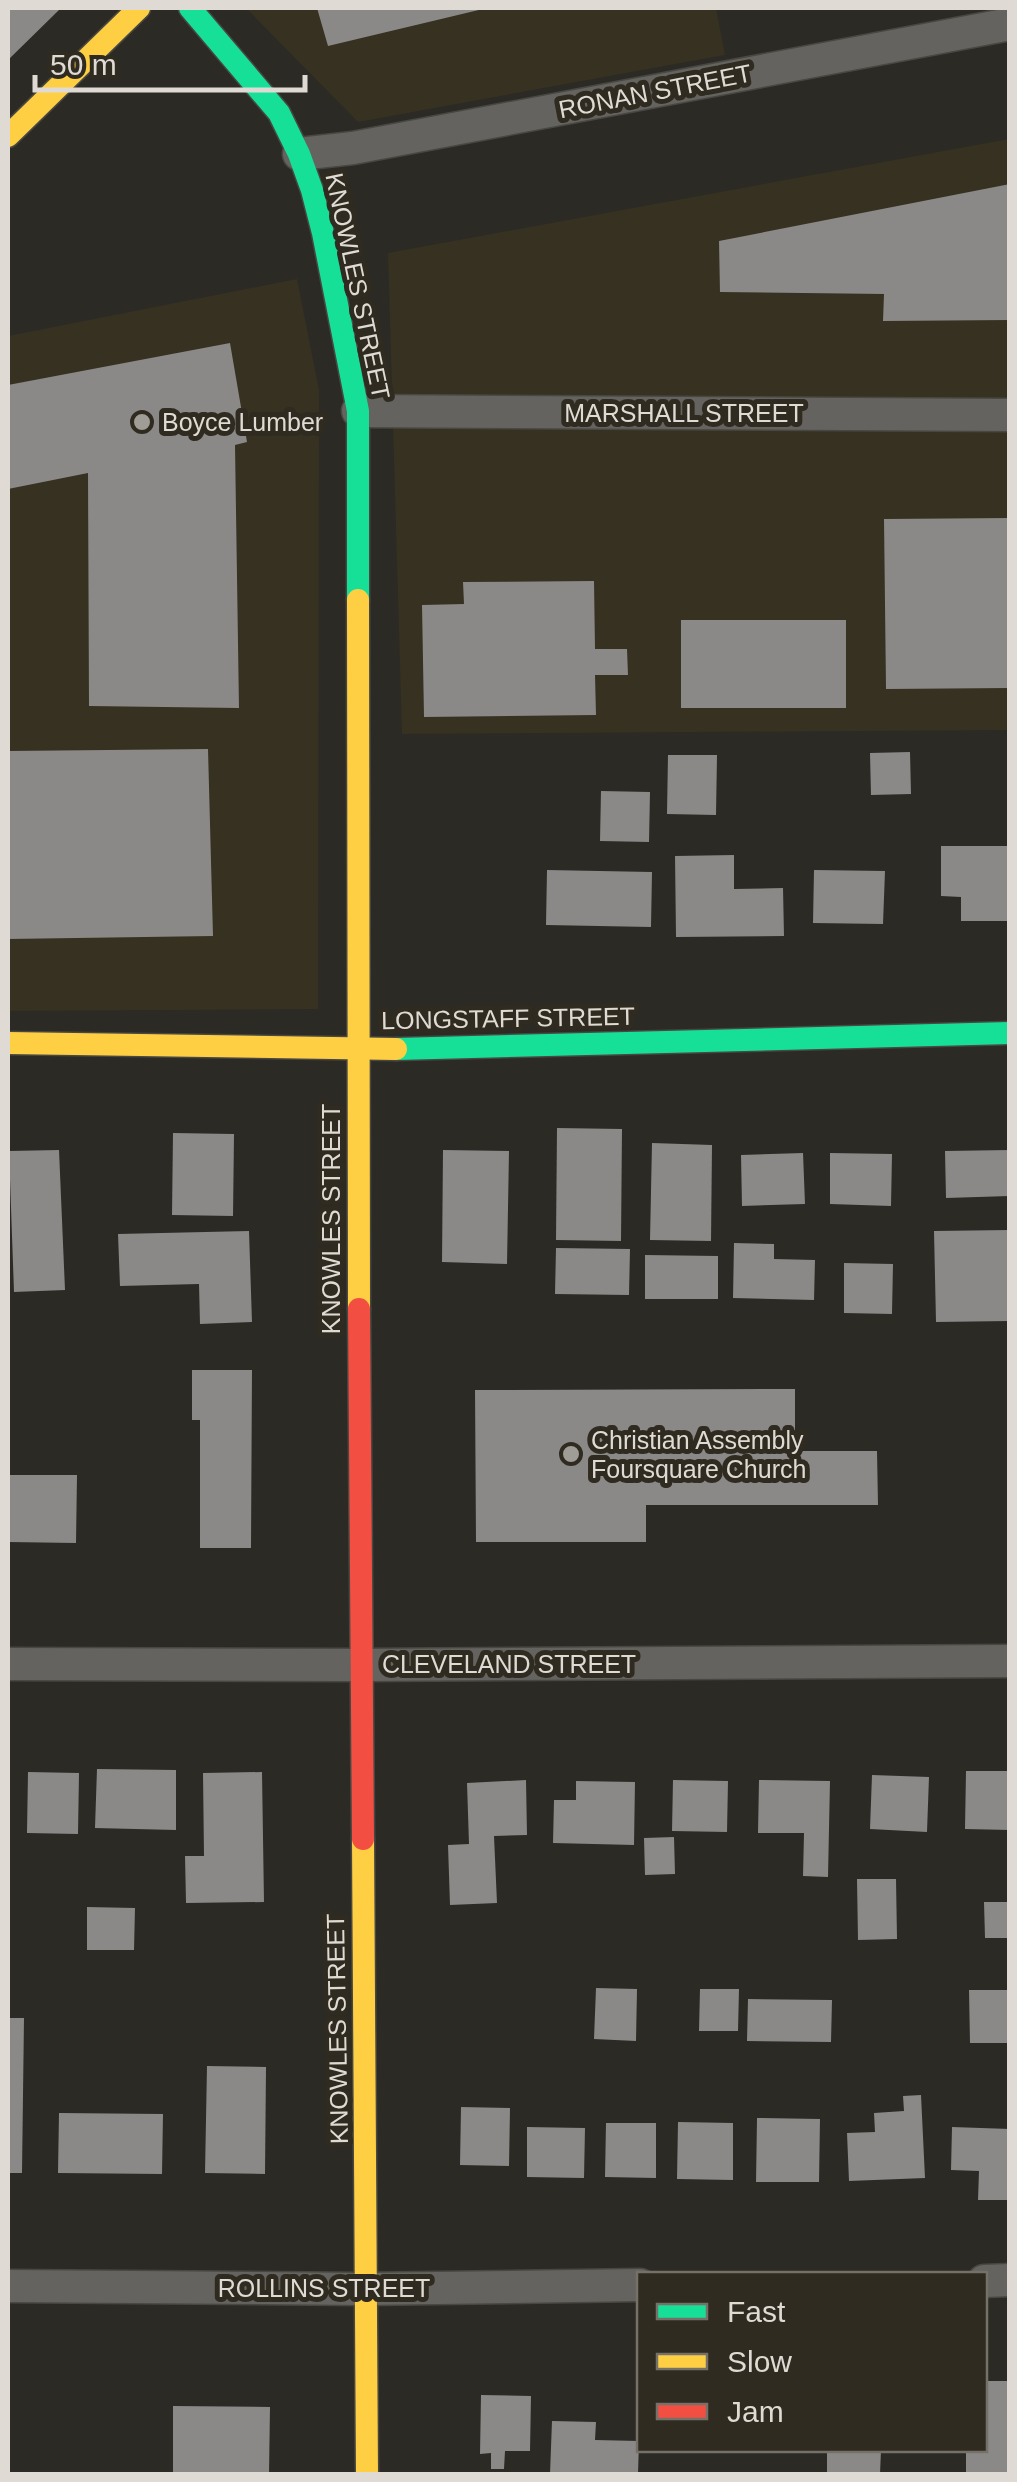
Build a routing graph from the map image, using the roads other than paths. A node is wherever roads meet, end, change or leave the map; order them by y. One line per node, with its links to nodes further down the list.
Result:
1 (139, 8): 4 (street)
2 (190, 8): 5 (street, KNOWLES STREET)
3 (1010, 24): 5 (street, RONAN STREET)
4 (8, 136)
5 (299, 154): 6 (street, KNOWLES STREET)
6 (358, 411): 7 (street, MARSHALL STREET); 10 (street, KNOWLES STREET)
7 (1010, 415)
8 (1010, 1033): 10 (street, LONGSTAFF STREET)
9 (8, 1043): 10 (street, LONGSTAFF STREET)
10 (358, 1050): 13 (street, KNOWLES STREET)
11 (1010, 1662): 13 (street, CLEVELAND STREET)
12 (8, 1664): 13 (street, CLEVELAND STREET)
13 (362, 1665): 16 (street, KNOWLES STREET)
14 (637, 2285): 16 (street, ROLLINS STREET)
15 (8, 2286): 16 (street, ROLLINS STREET)
16 (364, 2289): 17 (street, KNOWLES STREET)
17 (367, 2474)

